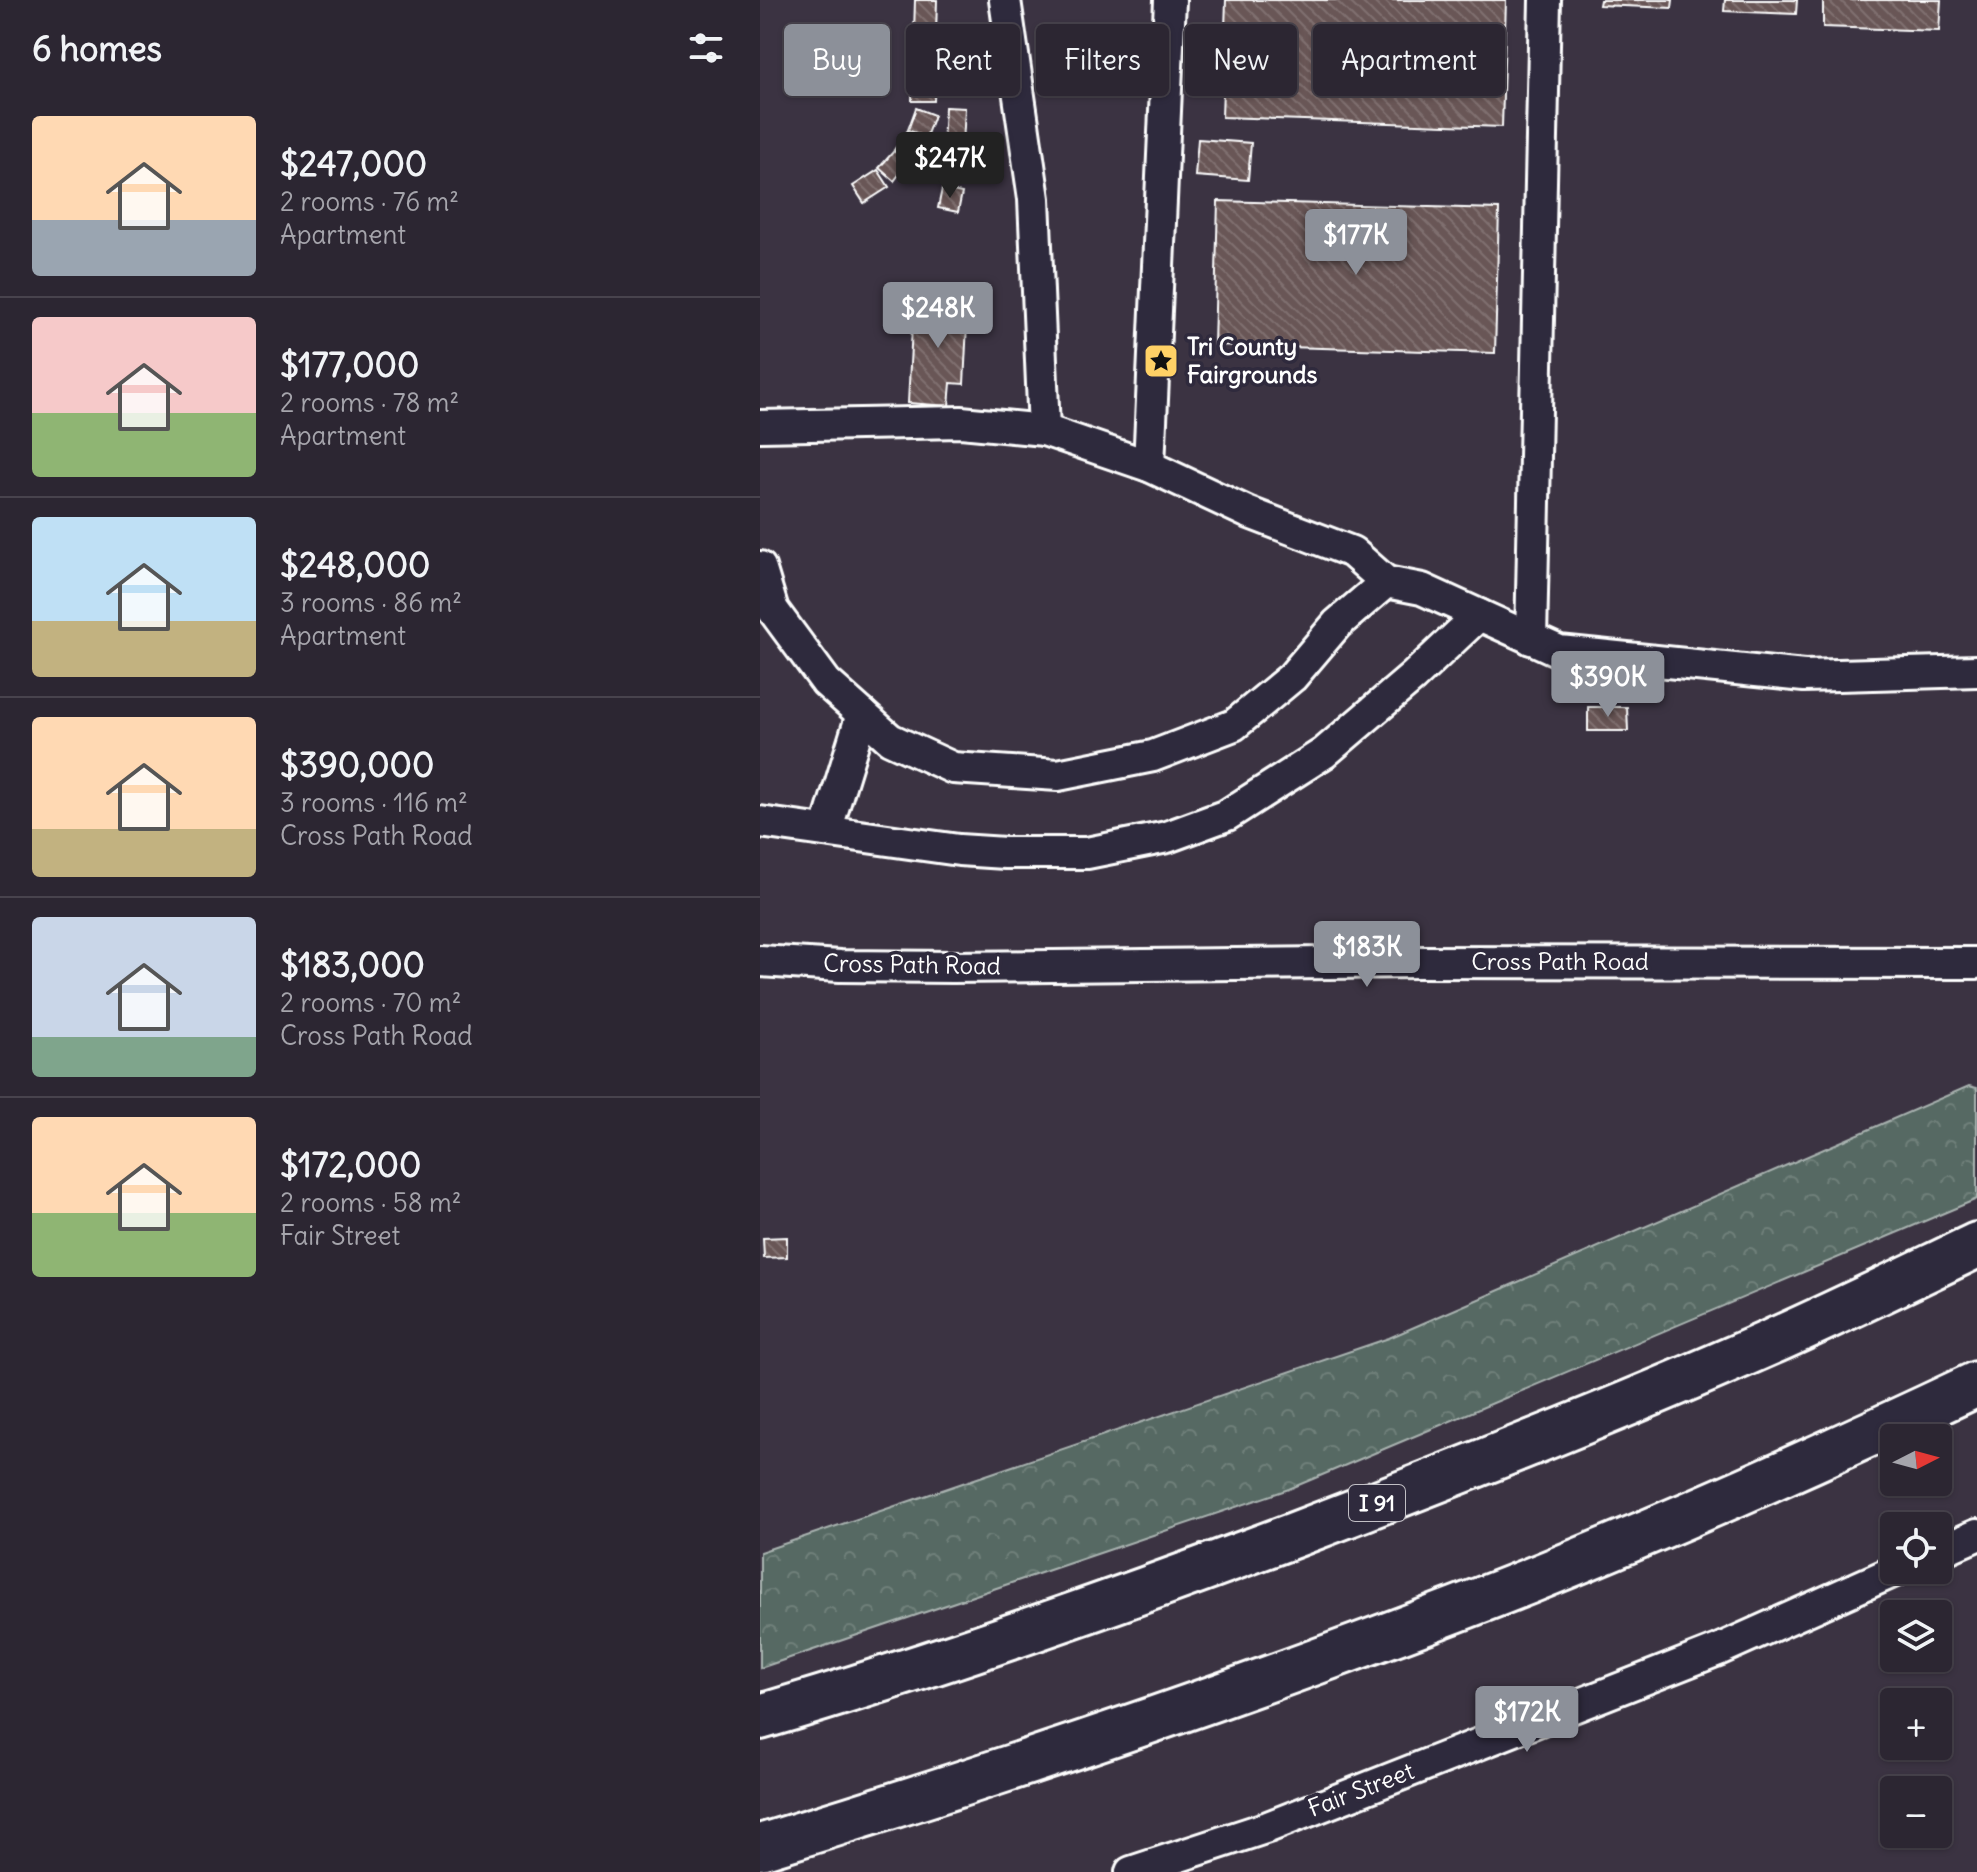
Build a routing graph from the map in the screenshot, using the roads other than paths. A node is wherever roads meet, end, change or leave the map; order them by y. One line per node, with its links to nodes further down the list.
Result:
1 (1005, 0): 5 (street)
2 (1170, 0): 6 (street)
3 (1545, 0): 10 (street)
4 (760, 426): 5 (street)
5 (1044, 430): 6 (street)
6 (1149, 466): 8 (street)
7 (760, 567): 12 (street)
8 (1386, 582): 9 (street); 12 (street)
9 (1479, 615): 10 (street); 14 (street)
10 (1531, 639): 11 (street)
11 (1977, 671)
12 (862, 714): 14 (street)
13 (760, 822): 14 (street)
14 (826, 831)
15 (760, 961): 16 (street, Cross Path Road)
16 (1977, 963)
17 (1977, 1245): 22 (highway, I 91)
18 (1977, 1384): 23 (highway)
19 (1977, 1535): 20 (street)
20 (1952, 1546)
21 (1880, 1578): 24 (street, Fair Street)
22 (760, 1717)
23 (760, 1847)
24 (1131, 1872)

